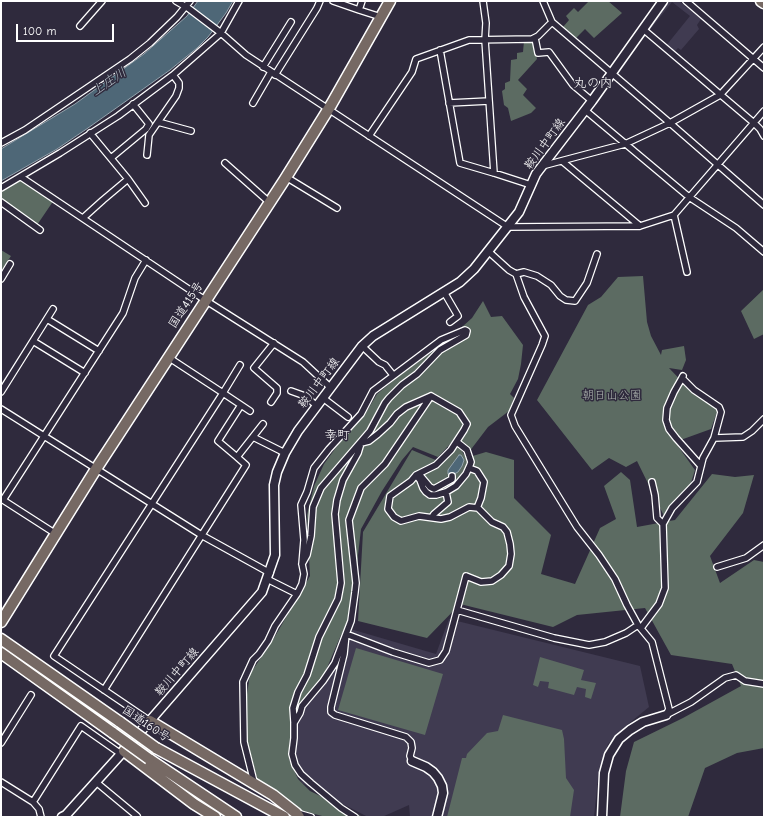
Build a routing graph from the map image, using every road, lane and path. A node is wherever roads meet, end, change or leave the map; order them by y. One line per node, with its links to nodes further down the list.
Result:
1 (102, 1): 20 (street)
2 (176, 1): 15 (street)
3 (190, 1): 15 (street)
4 (239, 1): 22 (street)
5 (320, 1): 30 (street)
6 (333, 1): 16 (street)
7 (362, 1): 16 (street)
8 (390, 1): 17 (highway, 国道415号)
9 (483, 1): 24 (street)
10 (543, 1): 19 (street)
11 (663, 1): 21 (main road, 鞍川中町線)
12 (686, 1): 27 (street)
13 (761, 1): 14 (highway)
14 (764, 3)
15 (187, 7): 22 (street); 49 (street)
16 (359, 10): 17 (street)
17 (381, 17): 39 (highway, 国道415号)
18 (291, 22): 28 (street)
19 (552, 22): 23 (street); 31 (street)
20 (80, 26)
21 (643, 29): 31 (main road, 鞍川中町線); 33 (street)
22 (220, 32): 28 (street); 32 (street)
23 (535, 38): 24 (street); 35 (street)
24 (485, 40): 26 (street); 34 (street)
25 (764, 47): 27 (street)
26 (440, 50): 37 (street); 47 (street)
27 (753, 59): 29 (street); 33 (street)
28 (263, 67): 30 (street)
29 (764, 68)
30 (273, 74): 36 (street); 39 (street)
31 (612, 74): 35 (main road, 鞍川中町線); 43 (street)
32 (173, 75): 38 (street); 42 (street)
33 (720, 94): 43 (street); 44 (street)
34 (489, 101): 37 (street); 57 (street)
35 (592, 101): 40 (main road, 鞍川中町線)
36 (253, 103)
37 (449, 103): 57 (street)
38 (133, 104): 46 (street); 52 (street)
39 (328, 109): 47 (street); 58 (highway, 国道415号)
40 (585, 110): 50 (street); 56 (main road, 鞍川中町線)
41 (764, 112): 44 (street)
42 (158, 122): 45 (street); 51 (street)
43 (670, 123): 50 (street); 55 (street)
44 (754, 123): 48 (street); 55 (street)
45 (191, 131)
46 (90, 133): 52 (street); 59 (street)
47 (369, 136): 72 (street)
48 (764, 136)
49 (1, 143)
50 (625, 144): 53 (street); 63 (street)
51 (147, 155)
52 (110, 158): 60 (street)
53 (562, 161): 56 (street); 71 (street)
54 (225, 163): 65 (street)
55 (717, 165): 63 (street); 67 (street)
56 (542, 166): 61 (main road, 鞍川中町線)
57 (494, 173): 61 (street)
58 (286, 176): 65 (highway, 国道415号); 68 (street)
59 (20, 177): 62 (street); 70 (street)
60 (128, 179): 66 (street); 70 (street)
61 (531, 185): 72 (main road, 鞍川中町線)
62 (1, 188)
63 (689, 197): 69 (street); 75 (street)
64 (1, 202): 73 (street)
65 (269, 202): 83 (highway, 国道415号)
66 (145, 203)
67 (764, 205)
68 (337, 208)
69 (674, 215): 71 (street); 79 (street)
70 (83, 218): 77 (street)
71 (640, 226): 72 (street)
72 (508, 227): 74 (main road, 鞍川中町線)
73 (40, 230)
74 (488, 251): 80 (street); 82 (main road, 鞍川中町線)
75 (764, 252)
76 (597, 254): 80 (street)
77 (146, 260): 83 (street); 90 (street)
78 (10, 264): 81 (street)
79 (687, 272)
80 (516, 274): 136 (street)
81 (1, 279)
82 (444, 292): 86 (street); 89 (main road, 鞍川中町線)
83 (205, 300): 88 (street); 91 (highway, 国道415号)
84 (53, 309): 85 (street)
85 (47, 319): 87 (street); 90 (street)
86 (450, 322)
87 (33, 341): 93 (street); 97 (street)
88 (274, 343): 95 (street); 101 (street)
89 (362, 346): 94 (street); 95 (main road, 鞍川中町線)
90 (99, 352): 93 (street)
91 (168, 357): 98 (street); 118 (highway, 国道415号)
92 (240, 365): 98 (street)
93 (85, 373): 109 (street)
94 (394, 375): 113 (street); 130 (street)
95 (331, 388): 100 (main road, 鞍川中町線)
96 (291, 391): 103 (street)
97 (1, 392)
98 (223, 393): 102 (street); 123 (street)
99 (431, 396): 112 (street); 113 (street); 137 (street)
100 (323, 398): 103 (main road, 鞍川中町線); 106 (street)
101 (271, 402)
102 (241, 405): 105 (street); 115 (street)
103 (317, 406): 114 (main road, 鞍川中町線)
104 (1, 409): 109 (street)
105 (250, 411)
106 (348, 417)
107 (764, 419): 111 (street)
108 (263, 424): 110 (street)
109 (44, 436): 118 (street); 127 (street)
110 (253, 437): 114 (street); 115 (street)
111 (714, 438): 116 (street); 116 (street)
112 (457, 442): 117 (street); 119 (street)
113 (361, 443): 130 (street); 145 (street)
114 (285, 453): 132 (main road, 鞍川中町線)
115 (237, 457): 128 (street)
116 (701, 466): 126 (street)
117 (469, 468): 122 (street); 124 (street)
118 (96, 469): 123 (street); 127 (highway, 国道415号)
119 (417, 474): 120 (street); 122 (street); 125 (street)
120 (452, 476)
121 (652, 482): 126 (street)
122 (446, 492): 125 (street)
123 (152, 504): 128 (street); 141 (street)
124 (477, 508): 125 (street); 134 (street)
125 (432, 517)
126 (663, 524): 136 (street)
127 (56, 534): 135 (highway, 国道415号)
128 (203, 536): 132 (street); 141 (street)
129 (764, 545): 131 (street)
130 (302, 564): 133 (street)
131 (717, 567)
132 (268, 576): 133 (street); 144 (main road, 鞍川中町線)
133 (297, 594): 151 (street)
134 (457, 610): 136 (street); 137 (street)
135 (1, 622)
136 (639, 626): 143 (street)
137 (346, 634): 145 (street); 148 (street)
138 (1, 639): 159 (highway, 国道160号, bridge)
139 (1, 653): 158 (highway, bridge)
140 (764, 684): 143 (street)
141 (104, 690): 144 (street)
142 (31, 695): 146 (street)
143 (666, 715): 163 (main road)
144 (150, 720): 147 (main road, 鞍川中町線); 151 (highway)
145 (294, 723): 161 (street)
146 (1, 743)
147 (122, 753): 150 (main road, 鞍川中町線); 152 (street); 157 (highway)
148 (412, 761): 162 (main road)
149 (1, 782): 152 (street)
150 (96, 782): 155 (main road, 鞍川中町線); 156 (street)
151 (254, 784): 153 (highway)
152 (33, 802): 154 (street)
153 (298, 815): 160 (street)
154 (41, 817)
155 (62, 817)
156 (137, 817)
157 (215, 817)
158 (236, 817)
159 (284, 817)
160 (311, 817)
161 (355, 817)
162 (437, 817)
163 (602, 817)

